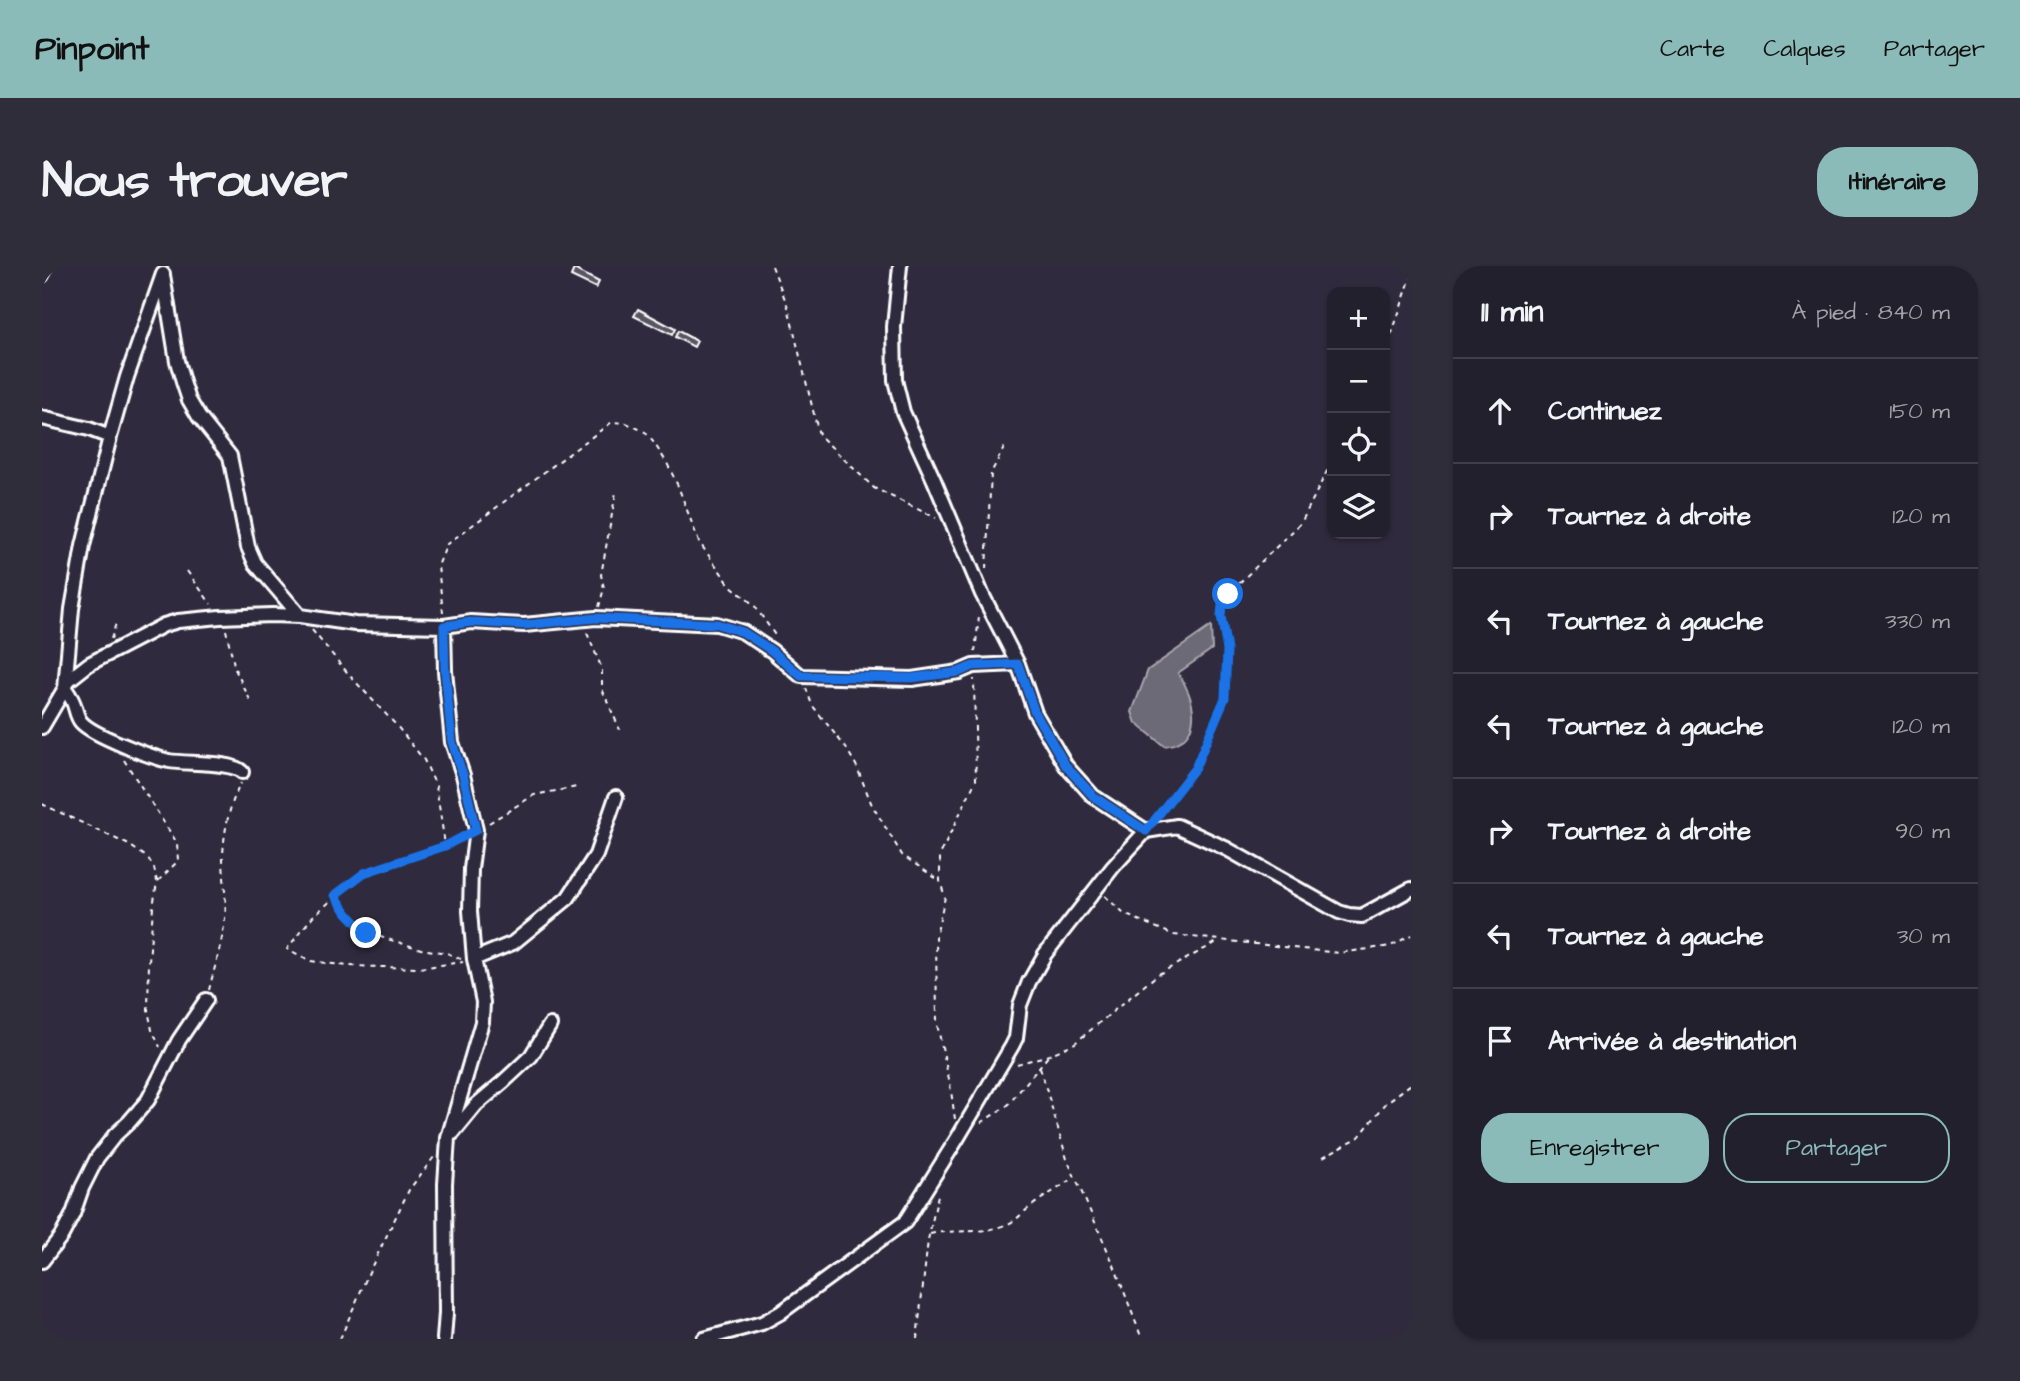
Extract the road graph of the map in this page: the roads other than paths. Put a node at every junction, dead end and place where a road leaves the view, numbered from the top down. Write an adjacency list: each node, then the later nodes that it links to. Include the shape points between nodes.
1 (46, 266): 4 (street)
2 (900, 266): 11 (street, via 895,380 903,412 982,594)
3 (163, 270): 6 (street); 7 (street, via 177,361 189,400 230,456 247,547)
4 (42, 275)
5 (42, 418): 6 (street)
6 (110, 437): 12 (street, via 75,587)
7 (275, 587): 8 (street); 9 (street)
8 (272, 615): 9 (street); 12 (street, via 164,625 89,664)
9 (300, 615): 10 (street, via 355,624)
10 (444, 626): 11 (street, via 596,618 717,624 743,632 801,676 912,678 973,666); 18 (street, via 452,742 476,830 470,911)
11 (1018, 664): 16 (street, via 1035,713 1066,766 1093,796)
12 (65, 685): 13 (street); 14 (street, via 81,723 95,732 156,757 232,765)
13 (42, 727)
14 (242, 772)
15 (616, 797): 18 (street, via 596,855 568,898 513,943)
16 (1146, 831): 17 (street, via 1177,826 1349,915 1362,916); 24 (street, via 1045,954 1020,1005 1016,1038 905,1222 780,1313 762,1323)
17 (1411, 888)
18 (474, 959): 21 (street, via 483,1002 482,1022)
19 (206, 1000): 22 (street, via 148,1100 97,1158 73,1214)
20 (550, 1025): 21 (street, via 531,1056 476,1105)
21 (448, 1138): 23 (street)
22 (42, 1261)
23 (444, 1339)
24 (704, 1339)

